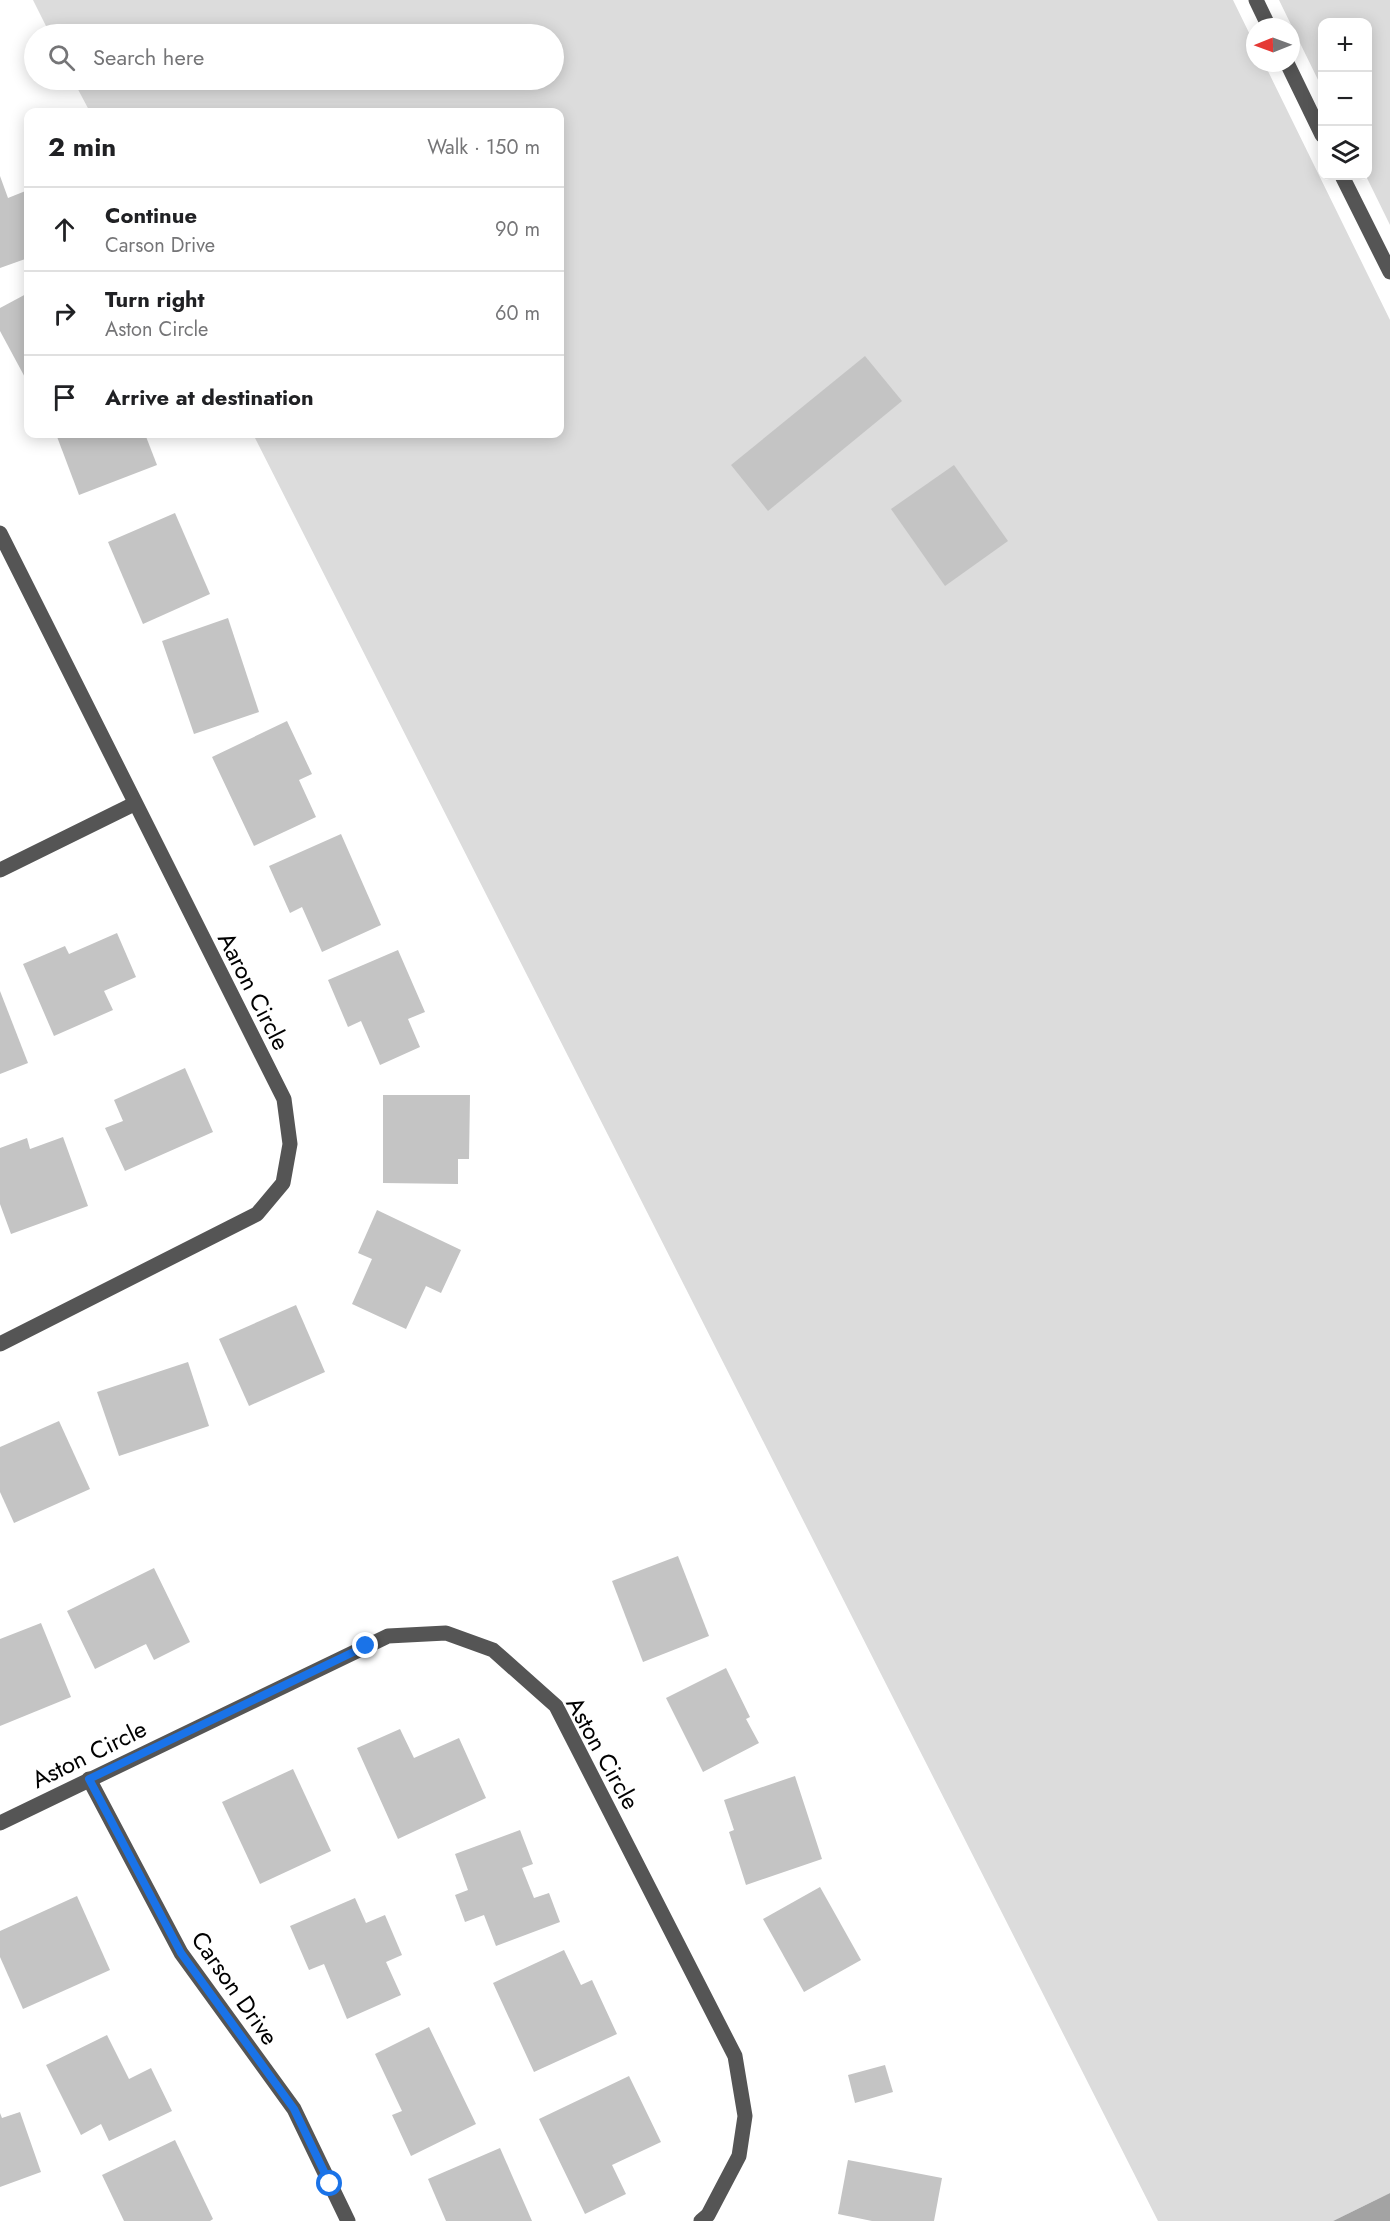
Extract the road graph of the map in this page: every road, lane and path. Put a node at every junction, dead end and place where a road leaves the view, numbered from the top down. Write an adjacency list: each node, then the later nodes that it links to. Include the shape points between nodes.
1 (1256, 0): 2 (street)
2 (1265, 18)
3 (1292, 72): 4 (street)
4 (1318, 126)
5 (1344, 180): 6 (street)
6 (1390, 272)
7 (0, 532): 8 (street, Aaron Circle)
8 (134, 804): 9 (street); 10 (street, Aaron Circle, via 284,1099 290,1144 283,1183 257,1214)
9 (0, 870)
10 (0, 1344)
11 (89, 1779): 12 (street, Aston Circle); 13 (street, Carson Drive, via 181,1953 294,2109); 14 (street, Aston Circle, via 388,1636 446,1633 493,1650 556,1706 735,2056 745,2116 739,2156 708,2215)
12 (0, 1823)
13 (348, 2221)
14 (701, 2221)

